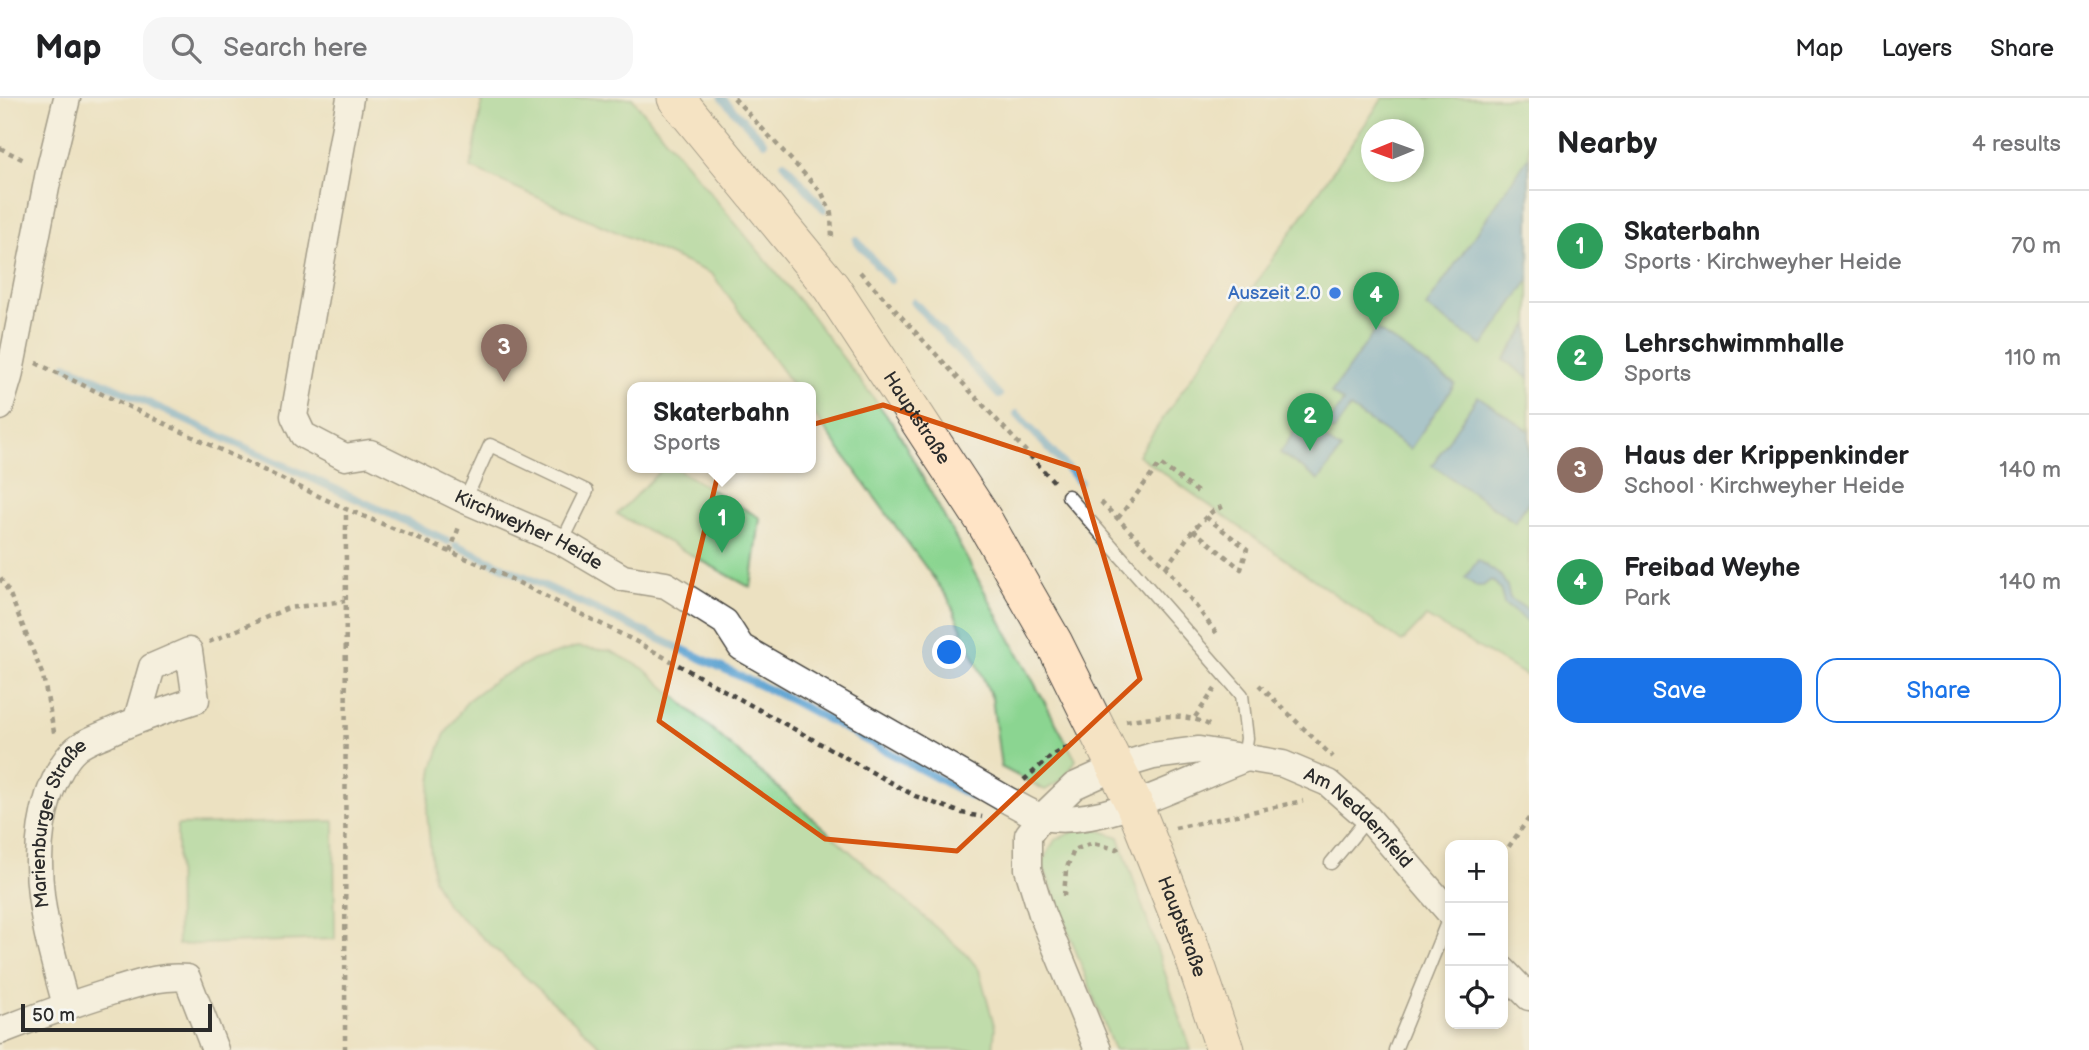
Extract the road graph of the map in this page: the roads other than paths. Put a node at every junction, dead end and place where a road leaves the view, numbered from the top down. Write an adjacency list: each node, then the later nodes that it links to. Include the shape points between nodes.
1 (67, 98): 4 (street)
2 (351, 98): 6 (street, Kirchweyher Heide, via 293,416 303,435 345,457 370,453)
3 (676, 98): 10 (main road, Hauptstraße, via 831,287 904,396 984,519 1054,643)
4 (0, 407)
5 (1068, 496): 9 (lane, via 1242,695 1247,738)
6 (467, 501): 7 (street, Kirchweyher Heide); 7 (lane, via 490,445 587,491)
7 (562, 542): 13 (street, Kirchweyher Heide, via 623,578 666,584 725,622 741,647 1009,801)
8 (136, 719): 8 (street, Marienburger Straße, via 196,700 189,651 152,667); 19 (street, Marienburger Straße, via 77,748 55,778 45,807 39,840 39,889)
9 (1244, 759): 10 (street, Am Neddernfeld, via 1199,750); 11 (street, Am Neddernfeld, via 1283,764 1328,783); 12 (street, Am Neddernfeld)
10 (1116, 767): 12 (main road, Hauptstraße); 13 (street, via 1074,786)
11 (1368, 818): 14 (lane); 15 (street, Am Neddernfeld)
12 (1141, 820): 13 (street, via 1080,818); 23 (main road, Hauptstraße)
13 (1035, 826): 22 (street, via 1028,869)
14 (1331, 863)
15 (1445, 915)
16 (1445, 926): 24 (lane)
17 (1508, 975): 18 (street)
18 (1529, 997)
19 (66, 1006): 20 (street); 21 (street, via 156,978 187,978)
20 (0, 1031)
21 (215, 1050)
22 (1098, 1050)
23 (1225, 1050)
24 (1395, 1050)

